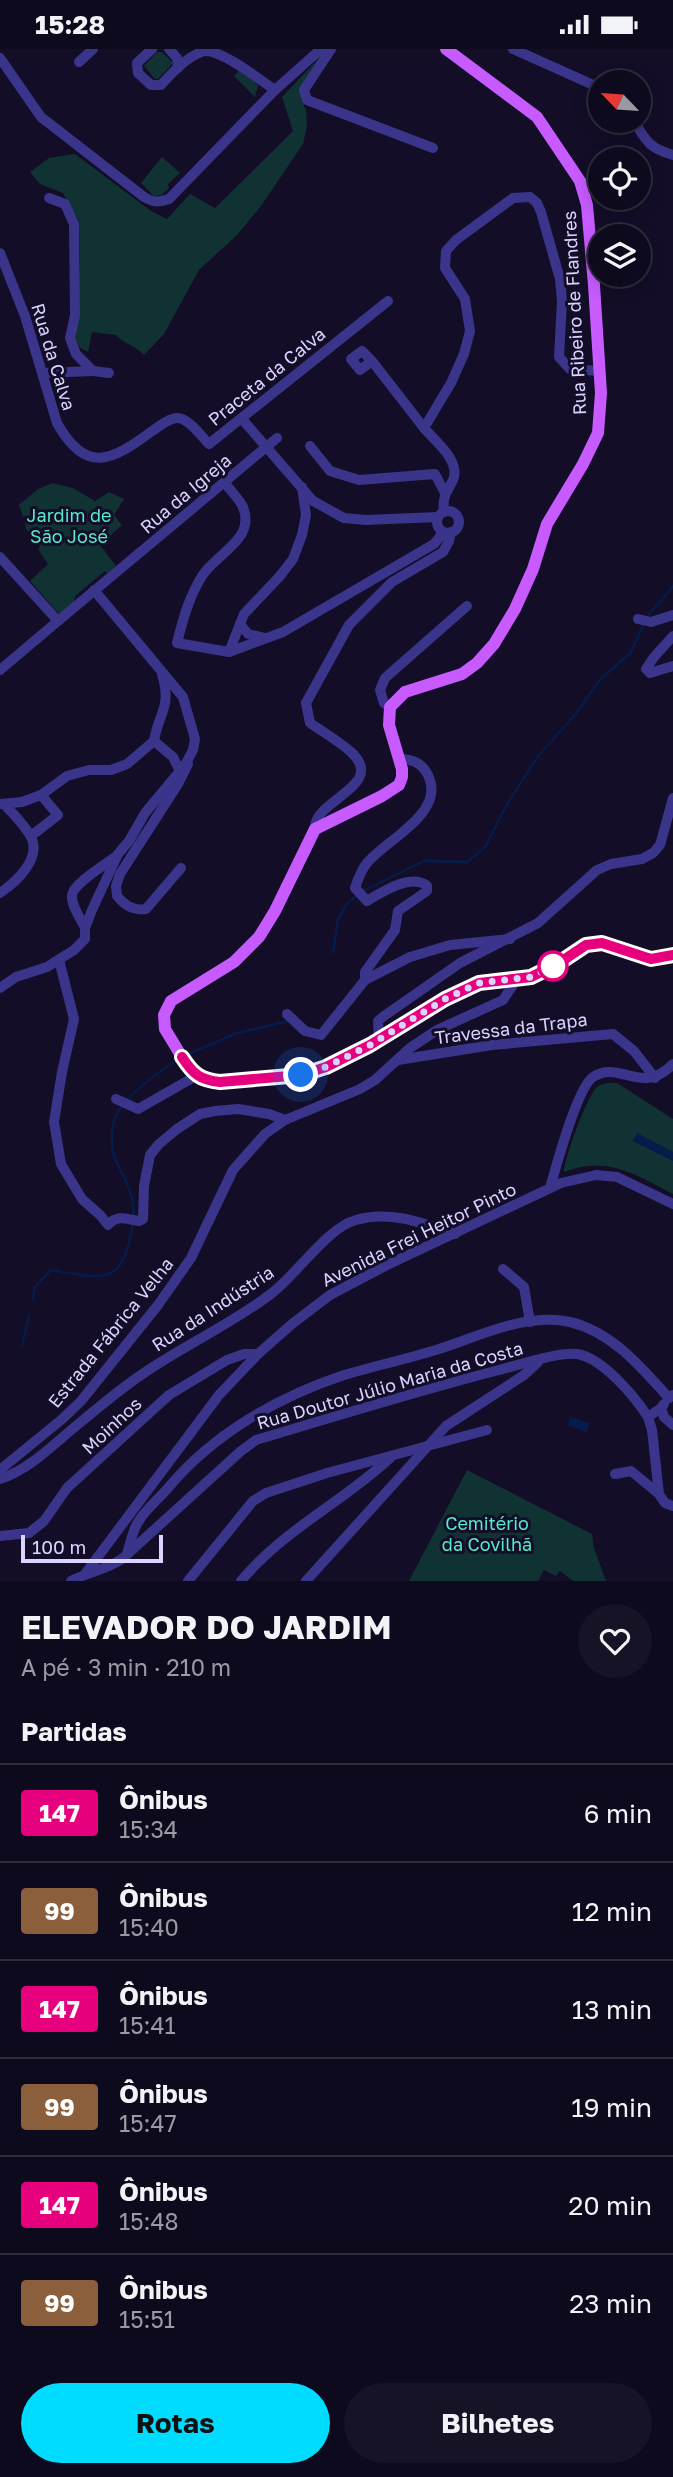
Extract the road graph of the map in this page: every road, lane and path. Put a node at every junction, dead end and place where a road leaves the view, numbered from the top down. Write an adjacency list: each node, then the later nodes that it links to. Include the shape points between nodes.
1 (93, 49): 10 (street)
2 (152, 49): 11 (street, via 137,64 138,73 151,85 161,85)
3 (169, 49): 11 (street)
4 (321, 49): 8 (street)
5 (331, 49): 15 (street, via 304,90 307,100)
6 (446, 49): 23 (main road, Rua Ribeiro de Flandres, via 537,117 580,181 587,205)
7 (513, 49): 12 (street)
8 (312, 53): 13 (street)
9 (0, 58): 13 (street, via 41,117 154,202 169,199)
10 (79, 62)
11 (178, 68): 13 (street, via 207,50 222,54)
12 (588, 83)
13 (275, 90)
14 (641, 133): 16 (street, via 647,143)
15 (433, 148)
16 (673, 155)
17 (49, 198): 22 (street, via 65,204 74,223 75,315 70,338 76,354)
18 (0, 253): 19 (street, Rua da Calva)
19 (3, 269): 24 (street, Rua da Calva, via 25,316)
20 (388, 301): 26 (street, Praceta da Calva)
21 (372, 361): 28 (street)
22 (93, 371): 24 (street); 25 (street)
23 (598, 371): 28 (street, via 570,369 559,357 560,279 541,212 530,197 513,198 446,251 445,268 465,299 470,331 451,383); 50 (main road, Rua Ribeiro de Flandres, via 598,432 547,524 533,569 501,632 477,663 462,674 405,692)
24 (43, 373): 27 (street, Rua da Calva, via 65,439 88,456 116,456)
25 (109, 373)
26 (242, 419): 27 (street, Praceta da Calva, via 209,444 186,420); 31 (street)
27 (165, 422)
28 (424, 428): 34 (street, via 455,469)
29 (277, 438): 31 (street, Rua da Igreja)
30 (310, 446): 34 (street, via 330,471 359,480 435,474)
31 (266, 448): 32 (street, Rua da Igreja); 33 (street)
32 (225, 483): 38 (street, Rua da Igreja); 46 (street, via 242,506 242,536 203,573 185,609 177,643)
33 (302, 487): 35 (street, via 313,501 344,518); 43 (street, via 306,515 293,559)
34 (445, 493): 35 (street)
35 (441, 514): 36 (street, via 437,524); 36 (street, via 451,511 458,518 458,525)
36 (448, 532): 45 (street, via 283,632); 58 (street, via 443,552 392,582 349,625 306,703 310,723 352,753 361,773 356,783 320,813)
37 (0, 557): 42 (street)
38 (94, 590): 42 (street, Rua da Igreja); 48 (street)
39 (467, 606): 50 (street, via 386,678 380,691)
40 (673, 615): 41 (street, via 651,622)
41 (638, 619)
42 (58, 621): 49 (street, Rua da Igreja)
43 (240, 624): 45 (street, via 248,634); 46 (street)
44 (673, 636): 47 (street, via 646,669 650,673)
45 (265, 638): 46 (street)
46 (229, 652)
47 (673, 666)
48 (160, 668): 51 (street, via 166,708); 52 (street, via 183,697 195,739)
49 (0, 670)
50 (390, 707): 53 (main road, via 389,725)
51 (154, 741): 54 (street, via 173,757); 55 (street, via 127,764 67,776)
52 (189, 757): 54 (street); 61 (street, via 178,784 120,874 117,896 125,905 146,909)
53 (401, 759): 58 (main road, via 399,785); 68 (street, via 420,764 433,789 424,812 367,863 358,879 359,893 367,901 409,881 422,882 427,891 398,911 395,930 365,972)
54 (179, 769): 60 (street)
55 (41, 795): 57 (street); 59 (street, via 58,815)
56 (673, 798): 64 (street, via 660,845 653,853 597,870 538,923)
57 (2, 804): 59 (street)
58 (315, 828): 74 (main road, via 259,937 234,962 167,1006 165,1029)
59 (30, 836): 62 (street, via 32,856 23,873)
60 (118, 854): 63 (street); 63 (street, via 77,884 72,895)
61 (181, 868)
62 (0, 893)
63 (85, 928): 66 (street, via 85,939)
64 (510, 939): 68 (street, via 450,945 410,957); 71 (street, via 460,963 378,1021)
65 (673, 955): 67 (main road, via 651,959 602,943 586,945 541,972)
66 (59, 960): 69 (street); 77 (street, via 74,1019 54,1122 61,1164 82,1199 108,1225 122,1217 143,1219 150,1155 200,1114 238,1109)
67 (517, 979): 71 (main road, via 479,983); 72 (street, Estrada Fábrica Velha, via 503,1000 437,1030)
68 (365, 980): 70 (street, via 321,1035 305,1031)
69 (0, 988)
70 (287, 1014)
71 (379, 1038): 74 (main road, via 301,1075 220,1082)
72 (394, 1061): 75 (street, Travessa da Trapa, via 492,1045 613,1034); 77 (street, Estrada Fábrica Velha, via 360,1089)
73 (673, 1064): 75 (street)
74 (194, 1074): 76 (street, via 138,1109)
75 (655, 1078): 78 (street, via 609,1072 594,1076 585,1085)
76 (116, 1099)
77 (285, 1120): 92 (street, Estrada Fábrica Velha, via 265,1134 233,1170 183,1272 81,1401)
78 (550, 1188): 79 (street, Avenida Frei Heitor Pinto, via 596,1175 617,1177); 80 (street, Avenida Frei Heitor Pinto)
79 (673, 1204)
80 (455, 1234): 83 (street, Avenida Frei Heitor Pinto, via 330,1294); 94 (street, Rua da Indústria, via 382,1216 354,1220 331,1234 272,1293 143,1374 34,1461)
81 (503, 1269): 82 (street, via 524,1287)
82 (530, 1322): 85 (street, via 567,1322 598,1333); 98 (street, via 343,1376 246,1421 191,1462 142,1515)
83 (258, 1353): 97 (street, Moinhos, via 227,1360 169,1395 67,1488 44,1521 29,1533); 99 (street, Avenida Frei Heitor Pinto, via 185,1437)
84 (541, 1359): 87 (street, Rua Doutor Júlio Maria da Costa, via 576,1354 590,1358 615,1377); 90 (street, via 446,1426); 98 (street, Rua Doutor Júlio Maria da Costa, via 256,1440)
85 (672, 1397): 86 (street)
86 (661, 1408): 87 (street); 88 (street)
87 (648, 1417): 95 (street)
88 (673, 1425)
89 (487, 1430): 90 (street)
90 (428, 1445): 91 (street); 103 (street)
91 (391, 1457): 101 (street, via 266,1493 253,1501); 102 (street, via 288,1533)
92 (0, 1470)
93 (615, 1474): 95 (street, via 631,1471)
94 (0, 1479)
95 (659, 1494): 96 (street)
96 (673, 1506)
97 (0, 1536)
98 (127, 1555): 99 (street, Rua Doutor Júlio Maria da Costa, via 105,1570)
99 (85, 1574): 100 (street, Rua Doutor Júlio Maria da Costa)
100 (71, 1581)
101 (188, 1581)
102 (241, 1581)
103 (306, 1581)

